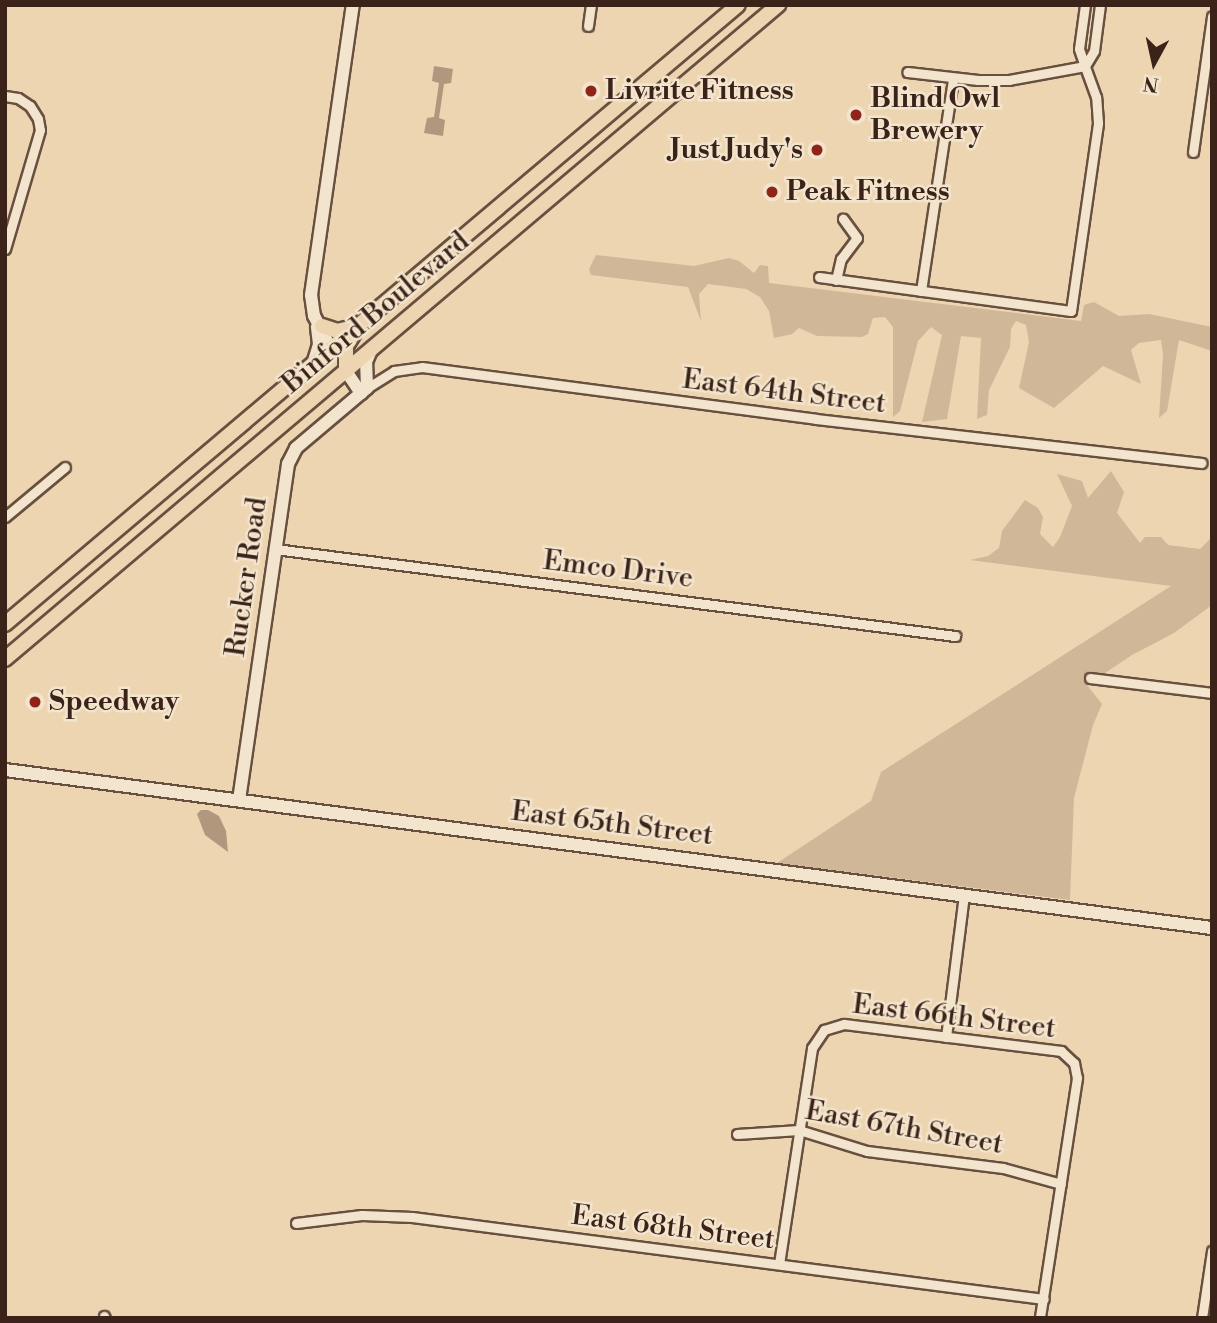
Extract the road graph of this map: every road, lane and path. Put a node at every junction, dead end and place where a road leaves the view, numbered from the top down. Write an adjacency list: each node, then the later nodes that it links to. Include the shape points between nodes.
1 (353, 5): 19 (street, via 312,288 312,311)
2 (591, 5): 8 (street)
3 (738, 5): 20 (main road, Binford Boulevard)
4 (778, 5): 21 (main road, Binford Boulevard)
5 (1085, 5): 9 (street, via 1079,49)
6 (1100, 5): 9 (street, via 1094,51)
7 (1212, 16): 13 (street)
8 (588, 26)
9 (1085, 66): 11 (street, via 1009,80); 18 (street, via 1096,97 1098,122 1072,311)
10 (907, 72): 11 (street)
11 (953, 79): 18 (street)
12 (5, 96): 15 (street, via 27,104 40,126)
13 (1193, 152)
14 (843, 219): 17 (street, via 857,238 841,259)
15 (5, 249)
16 (819, 277): 17 (street)
17 (836, 280): 18 (street)
18 (920, 291)
19 (319, 325): 20 (main road, via 337,331); 22 (street); 23 (street)
20 (359, 326): 22 (main road, Binford Boulevard); 24 (main road, via 346,346)
21 (372, 348): 24 (main road, Binford Boulevard); 25 (street)
22 (331, 349): 23 (main road, Binford Boulevard); 26 (main road, via 331,374)
23 (313, 364): 31 (main road, Binford Boulevard)
24 (346, 371): 25 (street); 26 (main road, Binford Boulevard)
25 (364, 390): 27 (street, East 64th Street, via 394,371 422,367); 30 (street, Rucker Road, via 292,455)
26 (320, 392): 33 (main road, Binford Boulevard)
27 (1201, 463)
28 (65, 467): 29 (street)
29 (5, 517)
30 (275, 550): 32 (street, Emco Drive); 37 (street, Rucker Road)
31 (5, 624)
32 (955, 636)
33 (5, 659)
34 (1090, 678): 35 (street)
35 (1212, 693)
36 (5, 770): 37 (street, East 65th Street)
37 (239, 800): 38 (street, East 65th Street)
38 (964, 895): 39 (street, East 65th Street); 40 (street)
39 (1212, 928)
40 (946, 1037): 41 (street, East 66th Street, via 844,1024 824,1030 812,1048); 43 (street, East 66th Street, via 1061,1051 1074,1063 1077,1078)
41 (799, 1130): 42 (street, East 67th Street); 43 (street, East 67th Street, via 867,1151 1003,1167); 46 (street)
42 (737, 1134)
43 (1061, 1184): 47 (street)
44 (296, 1223): 46 (street, East 68th Street, via 362,1215 412,1217)
45 (1212, 1251): 49 (street)
46 (779, 1264): 47 (street, East 68th Street)
47 (1044, 1300): 48 (street)
48 (1040, 1318)
49 (1202, 1318)

